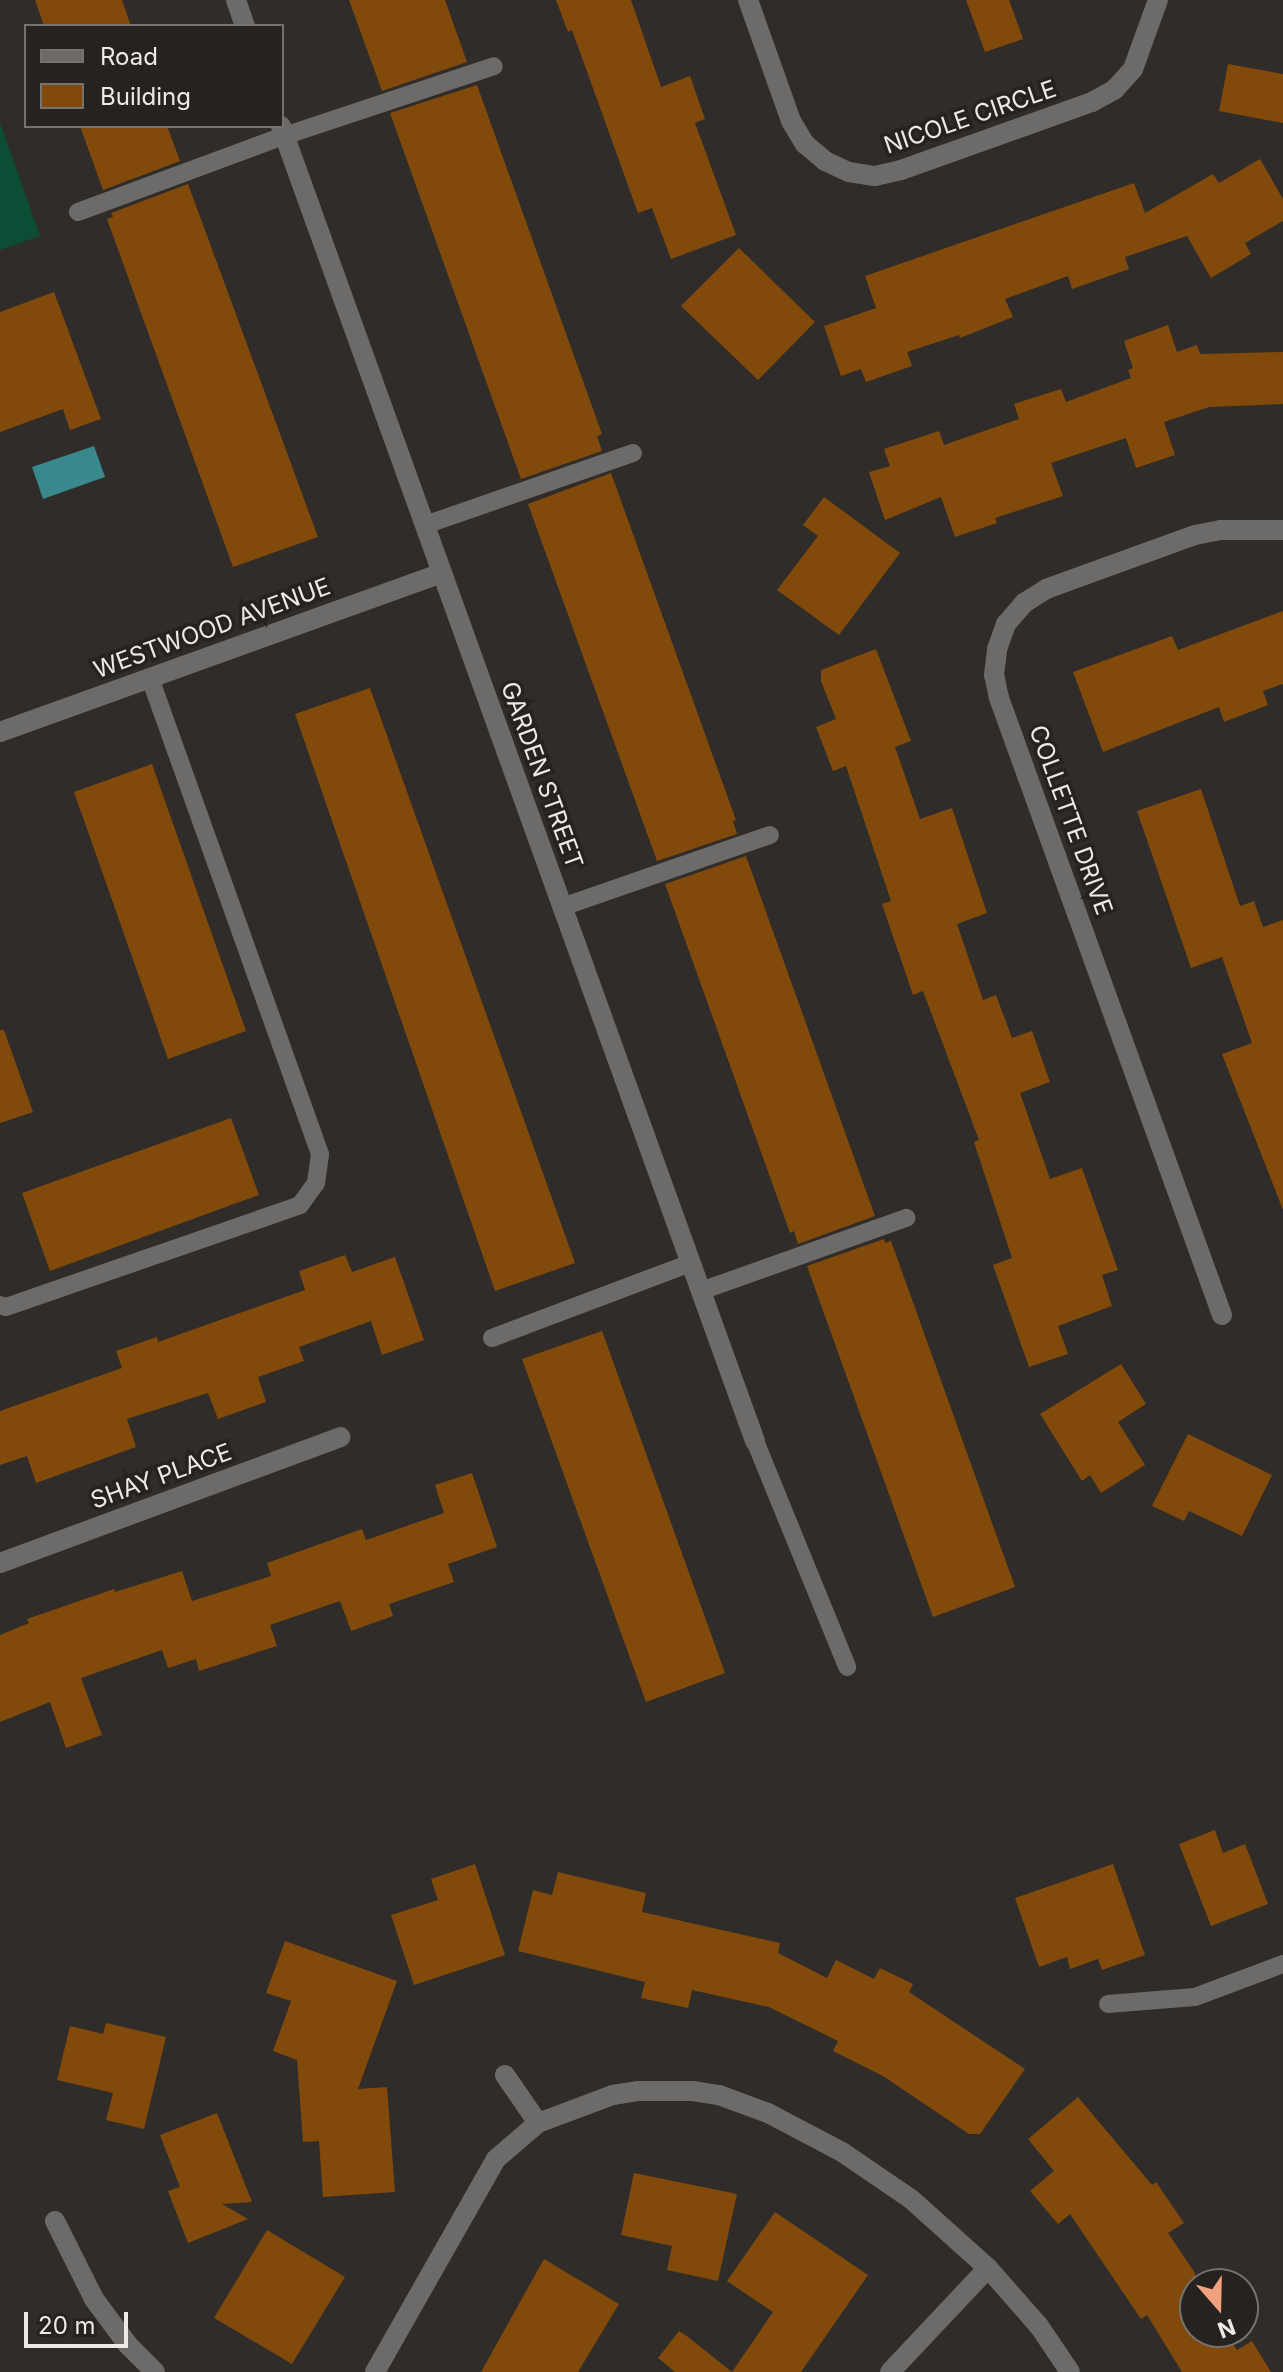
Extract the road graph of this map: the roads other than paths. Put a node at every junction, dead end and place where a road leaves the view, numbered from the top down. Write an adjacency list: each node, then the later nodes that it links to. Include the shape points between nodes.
1 (236, 0): 4 (street)
2 (748, 0): 3 (street, NICOLE CIRCLE, via 791,121 805,144 849,172 875,176 1092,102 1115,89 1138,58)
3 (1158, 0)
4 (244, 24)
5 (494, 66): 6 (lane)
6 (283, 131): 7 (lane); 9 (street, GARDEN STREET)
7 (78, 212)
8 (633, 453): 9 (lane)
9 (425, 525): 11 (street, GARDEN STREET)
10 (1283, 530): 20 (street, COLLETTE DRIVE, via 1195,535 1046,589 1006,624 994,675)
11 (442, 573): 12 (street, WESTWOOD AVENUE); 15 (street, GARDEN STREET)
12 (150, 678): 13 (street, WESTWOOD AVENUE); 19 (lane, via 320,1154 316,1183 300,1205)
13 (0, 732)
14 (770, 835): 15 (lane)
15 (562, 907): 17 (street, GARDEN STREET)
16 (906, 1218): 18 (lane)
17 (690, 1263): 18 (street, GARDEN STREET); 21 (lane)
18 (701, 1291): 23 (street, GARDEN STREET)
19 (0, 1305)
20 (1222, 1315)
21 (492, 1338)
22 (340, 1437): 24 (street, SHAY PLACE)
23 (755, 1441): 25 (lane)
24 (0, 1563)
25 (847, 1667)
26 (1283, 1964): 27 (lane, via 1195,1997)
27 (1108, 2004)
28 (505, 2075): 29 (street)
29 (538, 2123): 31 (street, via 613,2095 719,2095 768,2113 842,2152 911,2199); 33 (street, via 480,2180)
30 (55, 2221): 32 (street, via 94,2299)
31 (988, 2268): 34 (street); 35 (street, via 1039,2326)
32 (155, 2372)
33 (375, 2372)
34 (890, 2372)
35 (1070, 2372)

